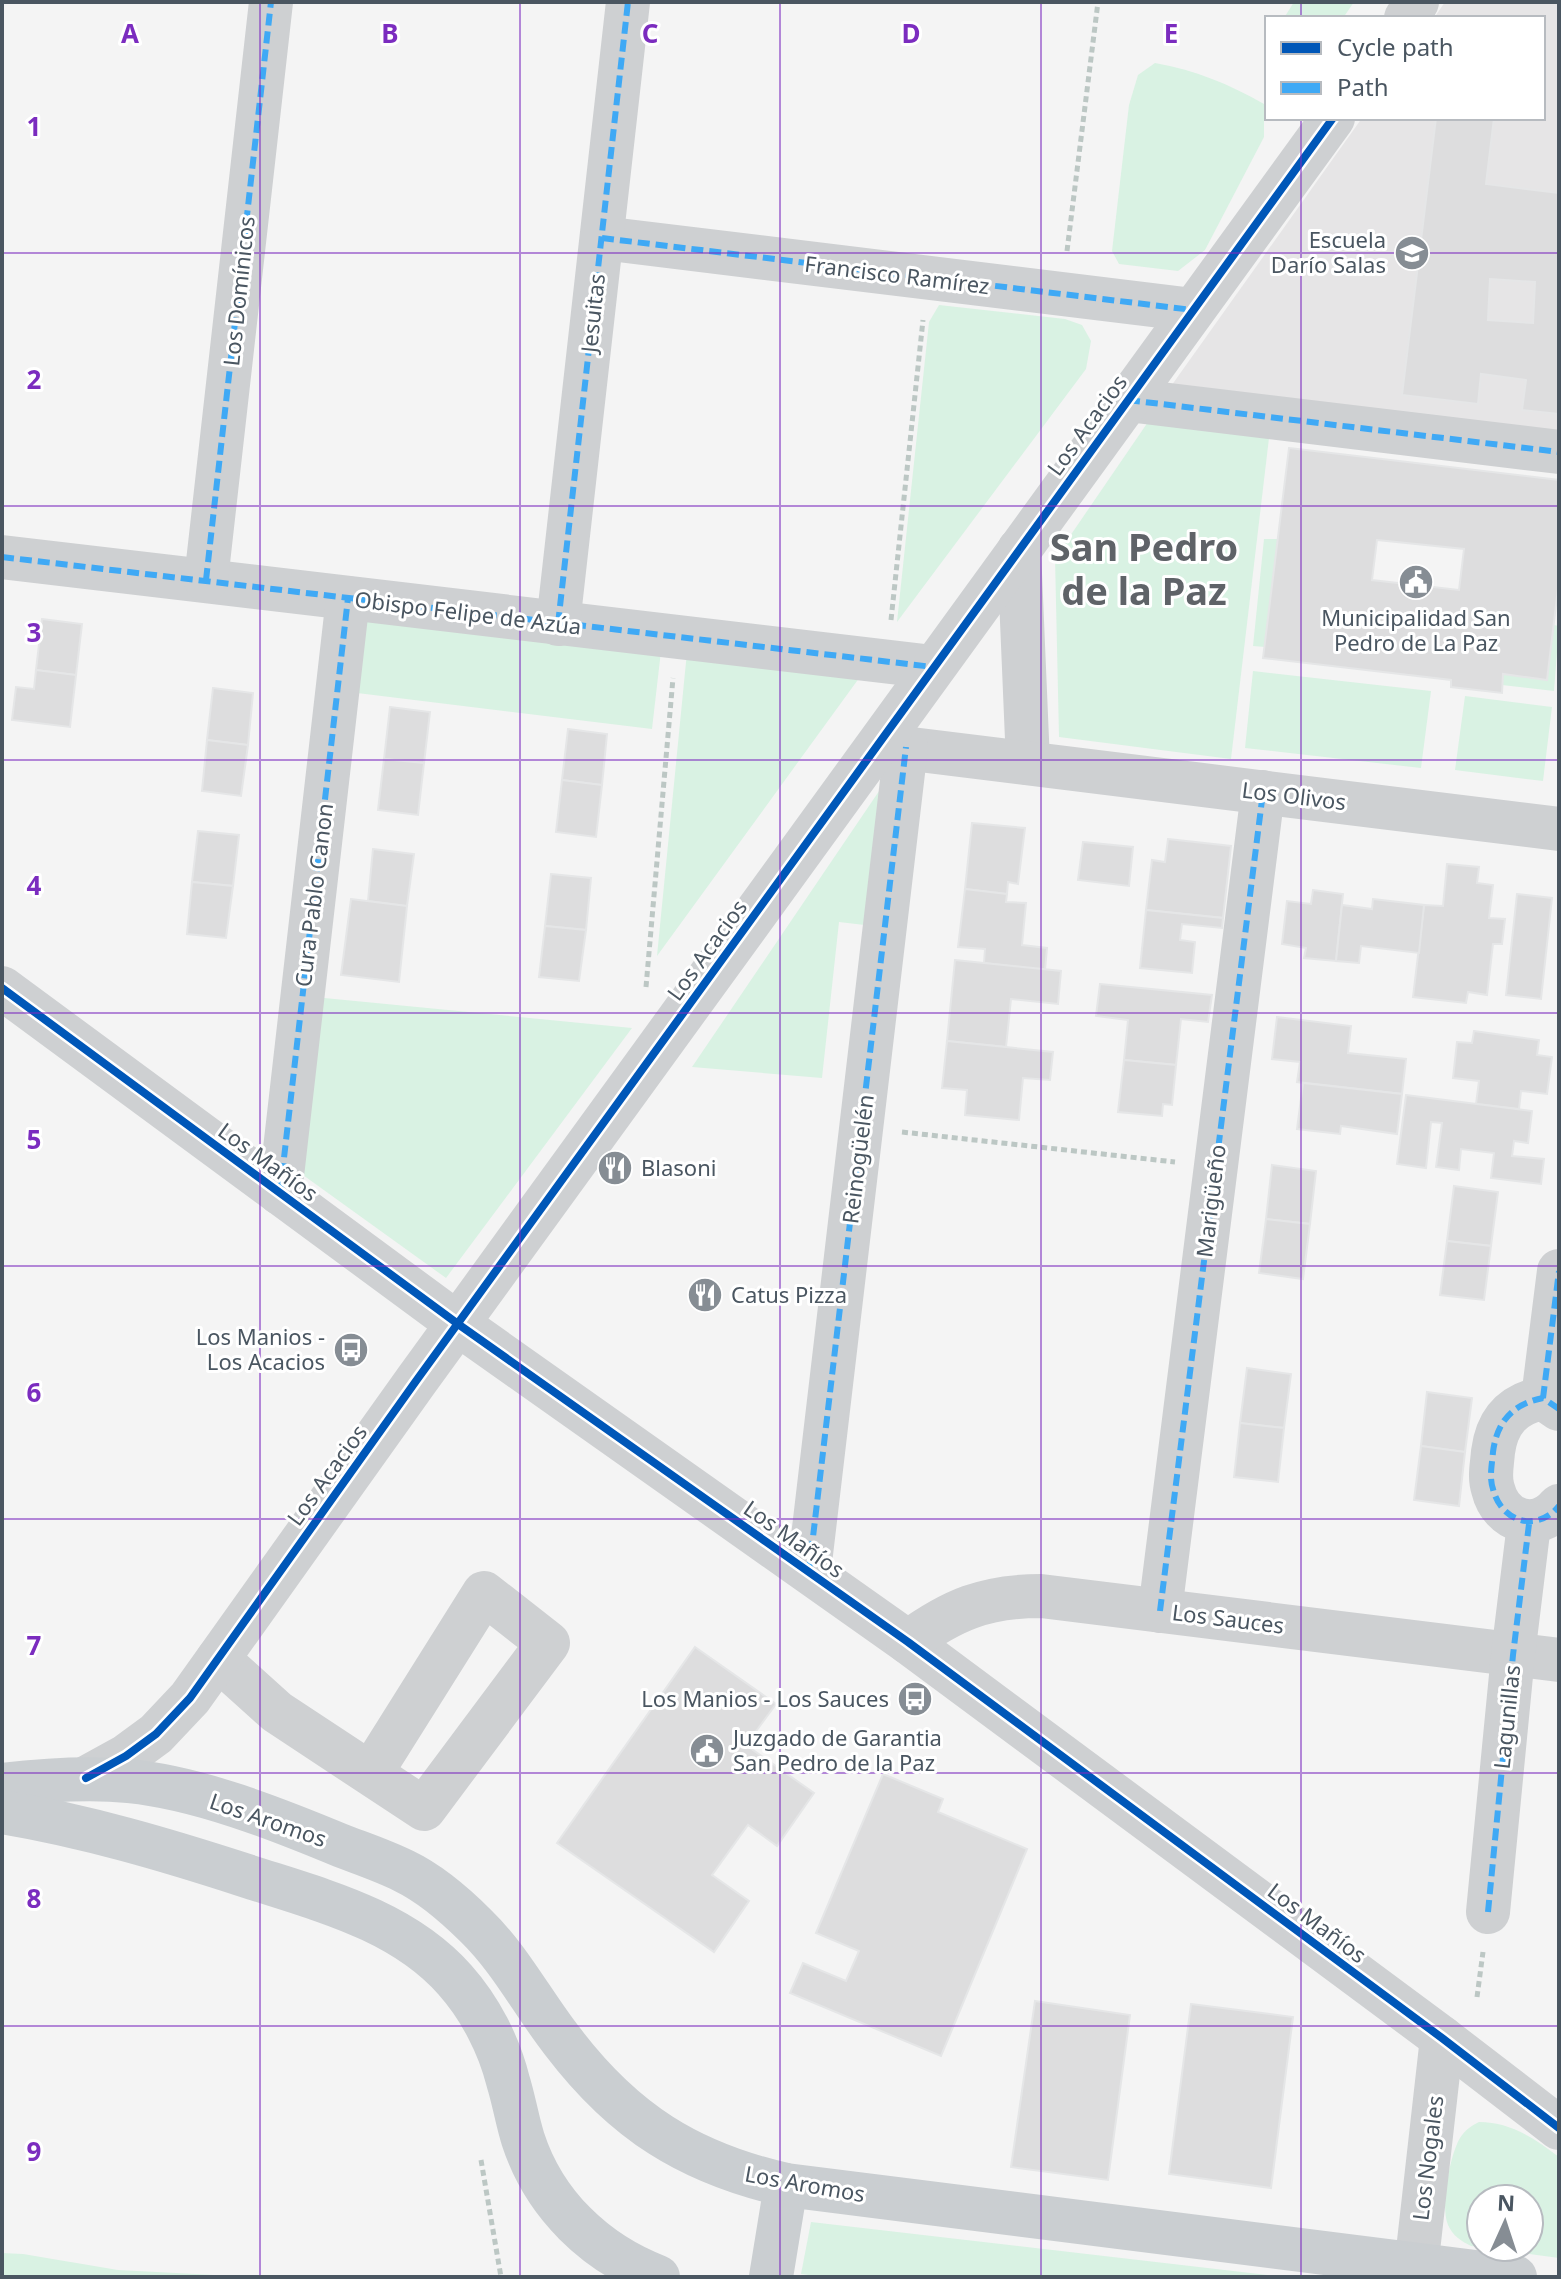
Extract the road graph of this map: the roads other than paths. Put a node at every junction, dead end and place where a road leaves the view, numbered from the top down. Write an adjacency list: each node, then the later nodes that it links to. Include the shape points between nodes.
1 (271, 2): 10 (street, Los Domínicos)
2 (628, 2): 4 (street, Jesuitas)
3 (1332, 120): 5 (street, Los Acacios)
4 (602, 238): 5 (street, Francisco Ramírez); 12 (street, Jesuitas)
5 (1193, 310): 6 (street, Los Acacios)
6 (1128, 400): 7 (street); 8 (street, Los Acacios)
7 (1559, 452)
8 (1019, 550): 13 (street, Los Acacios); 15 (street)
9 (2, 557): 10 (street, Obispo Felipe de Azúa)
10 (206, 580): 11 (street, Obispo Felipe de Azúa)
11 (348, 598): 12 (street, Obispo Felipe de Azúa); 19 (street, Cura Pablo Canon)
12 (558, 624): 13 (street, Obispo Felipe de Azúa)
13 (933, 667): 14 (street, Los Acacios)
14 (892, 746): 15 (street, Los Olivos); 21 (street, Los Acacios); 24 (street, Reinogüelén, via 862,1128)
15 (1028, 763): 16 (street, Los Olivos)
16 (1263, 792): 17 (street, Los Olivos); 25 (street, Marigüeño)
17 (1559, 829)
18 (2, 988): 19 (street, Los Mañíos)
19 (280, 1193): 21 (street, Los Mañíos)
20 (1559, 1271): 22 (street, Lagunillas)
21 (458, 1324): 24 (street, Los Mañíos); 28 (street, Los Acacios)
22 (1551, 1403): 23 (street, Lagunillas, via 1527,1401 1504,1419 1494,1444 1491,1477 1496,1500 1515,1519)
23 (1544, 1515): 27 (street, Lagunillas)
24 (809, 1571): 26 (street, Los Mañíos)
25 (1160, 1611): 26 (street, Los Sauces, via 1014,1596 961,1608); 27 (street, Los Sauces)
26 (908, 1642): 35 (street, Los Mañíos)
27 (1513, 1655): 29 (street, Los Sauces); 34 (street, Lagunillas)
28 (218, 1659): 30 (street, via 277,1712); 31 (street, Los Acacios, via 156,1734)
29 (1559, 1660)
30 (371, 1773): 30 (street, via 424,1809 548,1643 484,1593)
31 (86, 1778): 32 (main road, Los Acacios); 37 (main road, Los Aromos, via 156,1786 234,1806 405,1871 457,1907 494,1945 563,2042 628,2111 707,2162)
32 (2, 1785)
33 (2, 1812): 39 (main road, via 188,1857 319,1899 412,1942 457,1981 489,2030 523,2140 556,2202 604,2250)
34 (1488, 1912)
35 (1442, 2038): 36 (street, Los Mañíos); 38 (street, Los Nogales)
36 (1559, 2128)
37 (786, 2185): 38 (main road, Los Aromos); 40 (main road)
38 (1415, 2271): 41 (main road, Los Aromos)
39 (658, 2277)
40 (771, 2277)
41 (1515, 2277)

